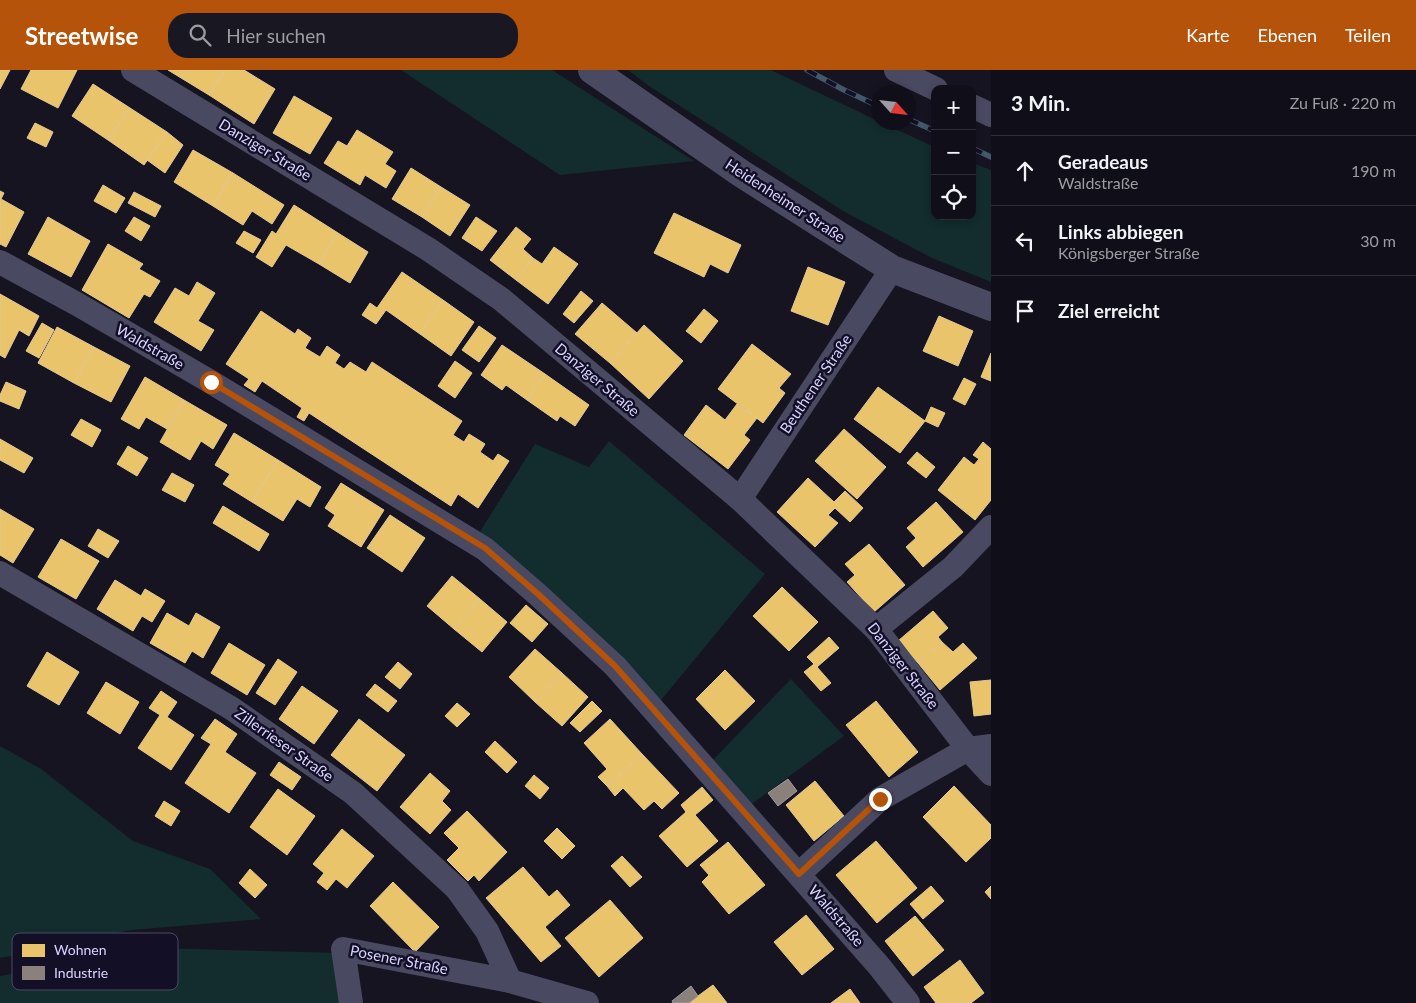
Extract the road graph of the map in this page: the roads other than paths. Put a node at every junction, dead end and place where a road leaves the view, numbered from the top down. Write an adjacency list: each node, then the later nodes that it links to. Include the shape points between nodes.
1 (133, 70): 10 (street, Danziger Straße, via 428,249 501,299)
2 (592, 70): 8 (street, Heidenheimer Straße, via 742,174)
3 (896, 70): 4 (street)
4 (931, 87)
5 (976, 108): 6 (street)
6 (991, 115)
7 (0, 262): 16 (street, Waldstraße, via 211,382 485,548 615,666)
8 (892, 269): 9 (street, Heidenheimer Straße); 10 (street, Beuthener Straße)
9 (991, 307)
10 (740, 499): 13 (street, Danziger Straße)
11 (991, 527): 13 (street, via 952,567)
12 (0, 572): 17 (street, Zillerrieser Straße, via 231,708 352,793 457,889 487,931)
13 (876, 629): 14 (street, Danziger Straße)
14 (980, 748): 15 (street, Danziger Straße); 16 (street, via 880,799)
15 (991, 774)
16 (799, 874): 20 (street, Waldstraße)
17 (510, 981): 18 (street, Posener Straße, via 342,949); 19 (street)
18 (351, 1003)
19 (587, 1003)
20 (908, 1003)

